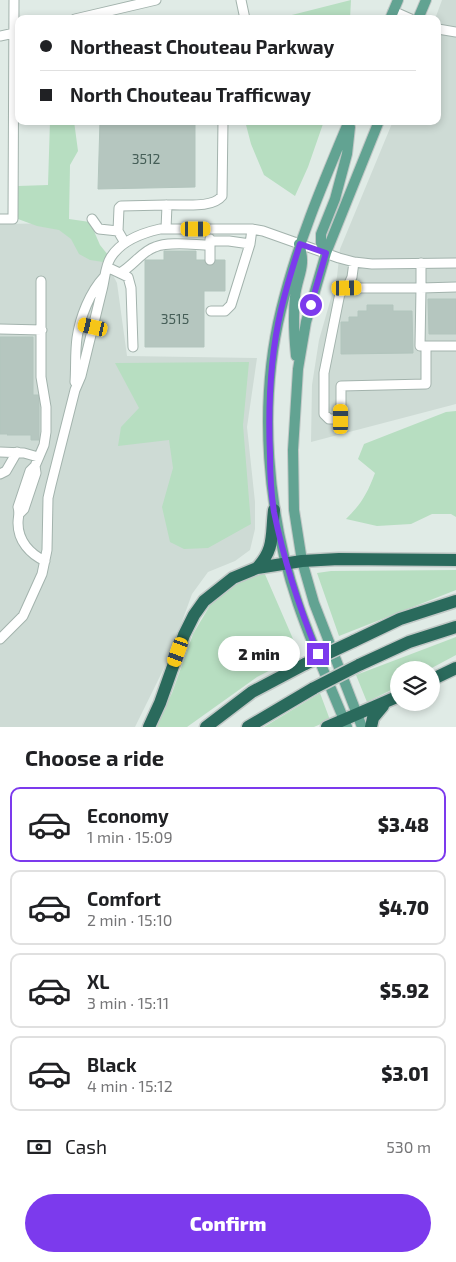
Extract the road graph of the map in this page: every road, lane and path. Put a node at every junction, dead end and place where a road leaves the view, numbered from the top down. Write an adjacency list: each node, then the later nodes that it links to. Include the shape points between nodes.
1 (14, 0): 6 (street)
2 (156, 0): 7 (street)
3 (241, 0): 8 (street)
4 (398, 0): 9 (main road)
5 (426, 0): 10 (main road)
6 (15, 15)
7 (92, 15)
8 (244, 15)
9 (392, 15)
10 (420, 15)
11 (441, 30): 13 (street)
12 (15, 32): 14 (street)
13 (456, 32)
14 (0, 36)
15 (15, 125): 21 (street, via 13,219)
16 (223, 125): 20 (street, via 222,196 211,204)
17 (348, 125): 30 (main road)
18 (350, 125): 31 (main road, via 347,154 321,234)
19 (377, 125): 31 (main road)
20 (166, 205): 23 (street); 26 (street, via 121,206)
21 (0, 219)
22 (92, 219): 26 (street, via 99,229)
23 (166, 228): 24 (street); 27 (street, via 145,232)
24 (210, 229): 25 (street); 28 (street)
25 (252, 229): 29 (street); 30 (street)
26 (118, 231): 27 (street)
27 (125, 243): 36 (street, via 111,257)
28 (210, 243): 29 (street); 32 (street); 37 (street, via 154,247)
29 (250, 244): 42 (street, via 231,305 225,311)
30 (300, 244): 31 (street); 52 (main road, via 304,258 295,295 294,335); 60 (main road, via 281,311 273,357 269,432)
31 (326, 253): 33 (street); 52 (main road, via 306,322)
32 (210, 260)
33 (354, 262): 35 (street); 40 (street)
34 (456, 263): 35 (street)
35 (421, 264): 41 (street)
36 (106, 272): 37 (street); 43 (street); 44 (street)
37 (120, 273): 51 (street, via 128,277 132,288)
38 (41, 281): 46 (street)
39 (456, 287): 41 (street)
40 (347, 288): 41 (street); 53 (street, via 340,293)
41 (421, 288): 49 (street, via 420,346)
42 (210, 311)
43 (80, 324): 44 (street); 47 (street)
44 (93, 327): 48 (street)
45 (0, 329): 46 (street)
46 (42, 330): 58 (street, via 41,377 47,421 44,445)
47 (78, 335): 48 (street); 55 (street)
48 (90, 337): 55 (street)
49 (426, 346): 50 (street); 54 (street, via 426,384)
50 (456, 346)
51 (133, 347)
52 (298, 369): 63 (main road, via 293,450 294,504)
53 (324, 386): 54 (street); 54 (street, via 324,414 328,419 341,419)
54 (341, 386)
55 (75, 390): 62 (street, via 48,498)
56 (0, 452): 57 (street)
57 (17, 452): 58 (street); 59 (street, via 6,471)
58 (38, 457): 62 (street, via 18,507 19,530 24,543 36,557)
59 (0, 474)
60 (274, 510): 64 (main road); 65 (highway, via 271,545)
61 (456, 560): 63 (highway)
62 (45, 561): 68 (street, via 23,616)
63 (302, 561): 64 (highway); 73 (main road, via 314,603)
64 (287, 563): 65 (highway); 74 (main road, via 298,604)
65 (257, 568): 75 (highway, via 233,578 204,601 184,635)
66 (456, 601): 76 (highway, bridge, via 400,619 305,664 252,692)
67 (456, 627): 77 (highway, bridge, via 409,642 359,665)
68 (0, 639)
69 (456, 668): 70 (highway)
70 (440, 676)
71 (390, 701): 72 (highway)
72 (386, 703): 73 (highway); 80 (highway, via 376,712)
73 (357, 714): 74 (highway); 79 (main road)
74 (345, 723): 78 (highway)
75 (149, 727)
76 (206, 727)
77 (248, 727)
78 (327, 727)
79 (362, 727)
80 (370, 727)

